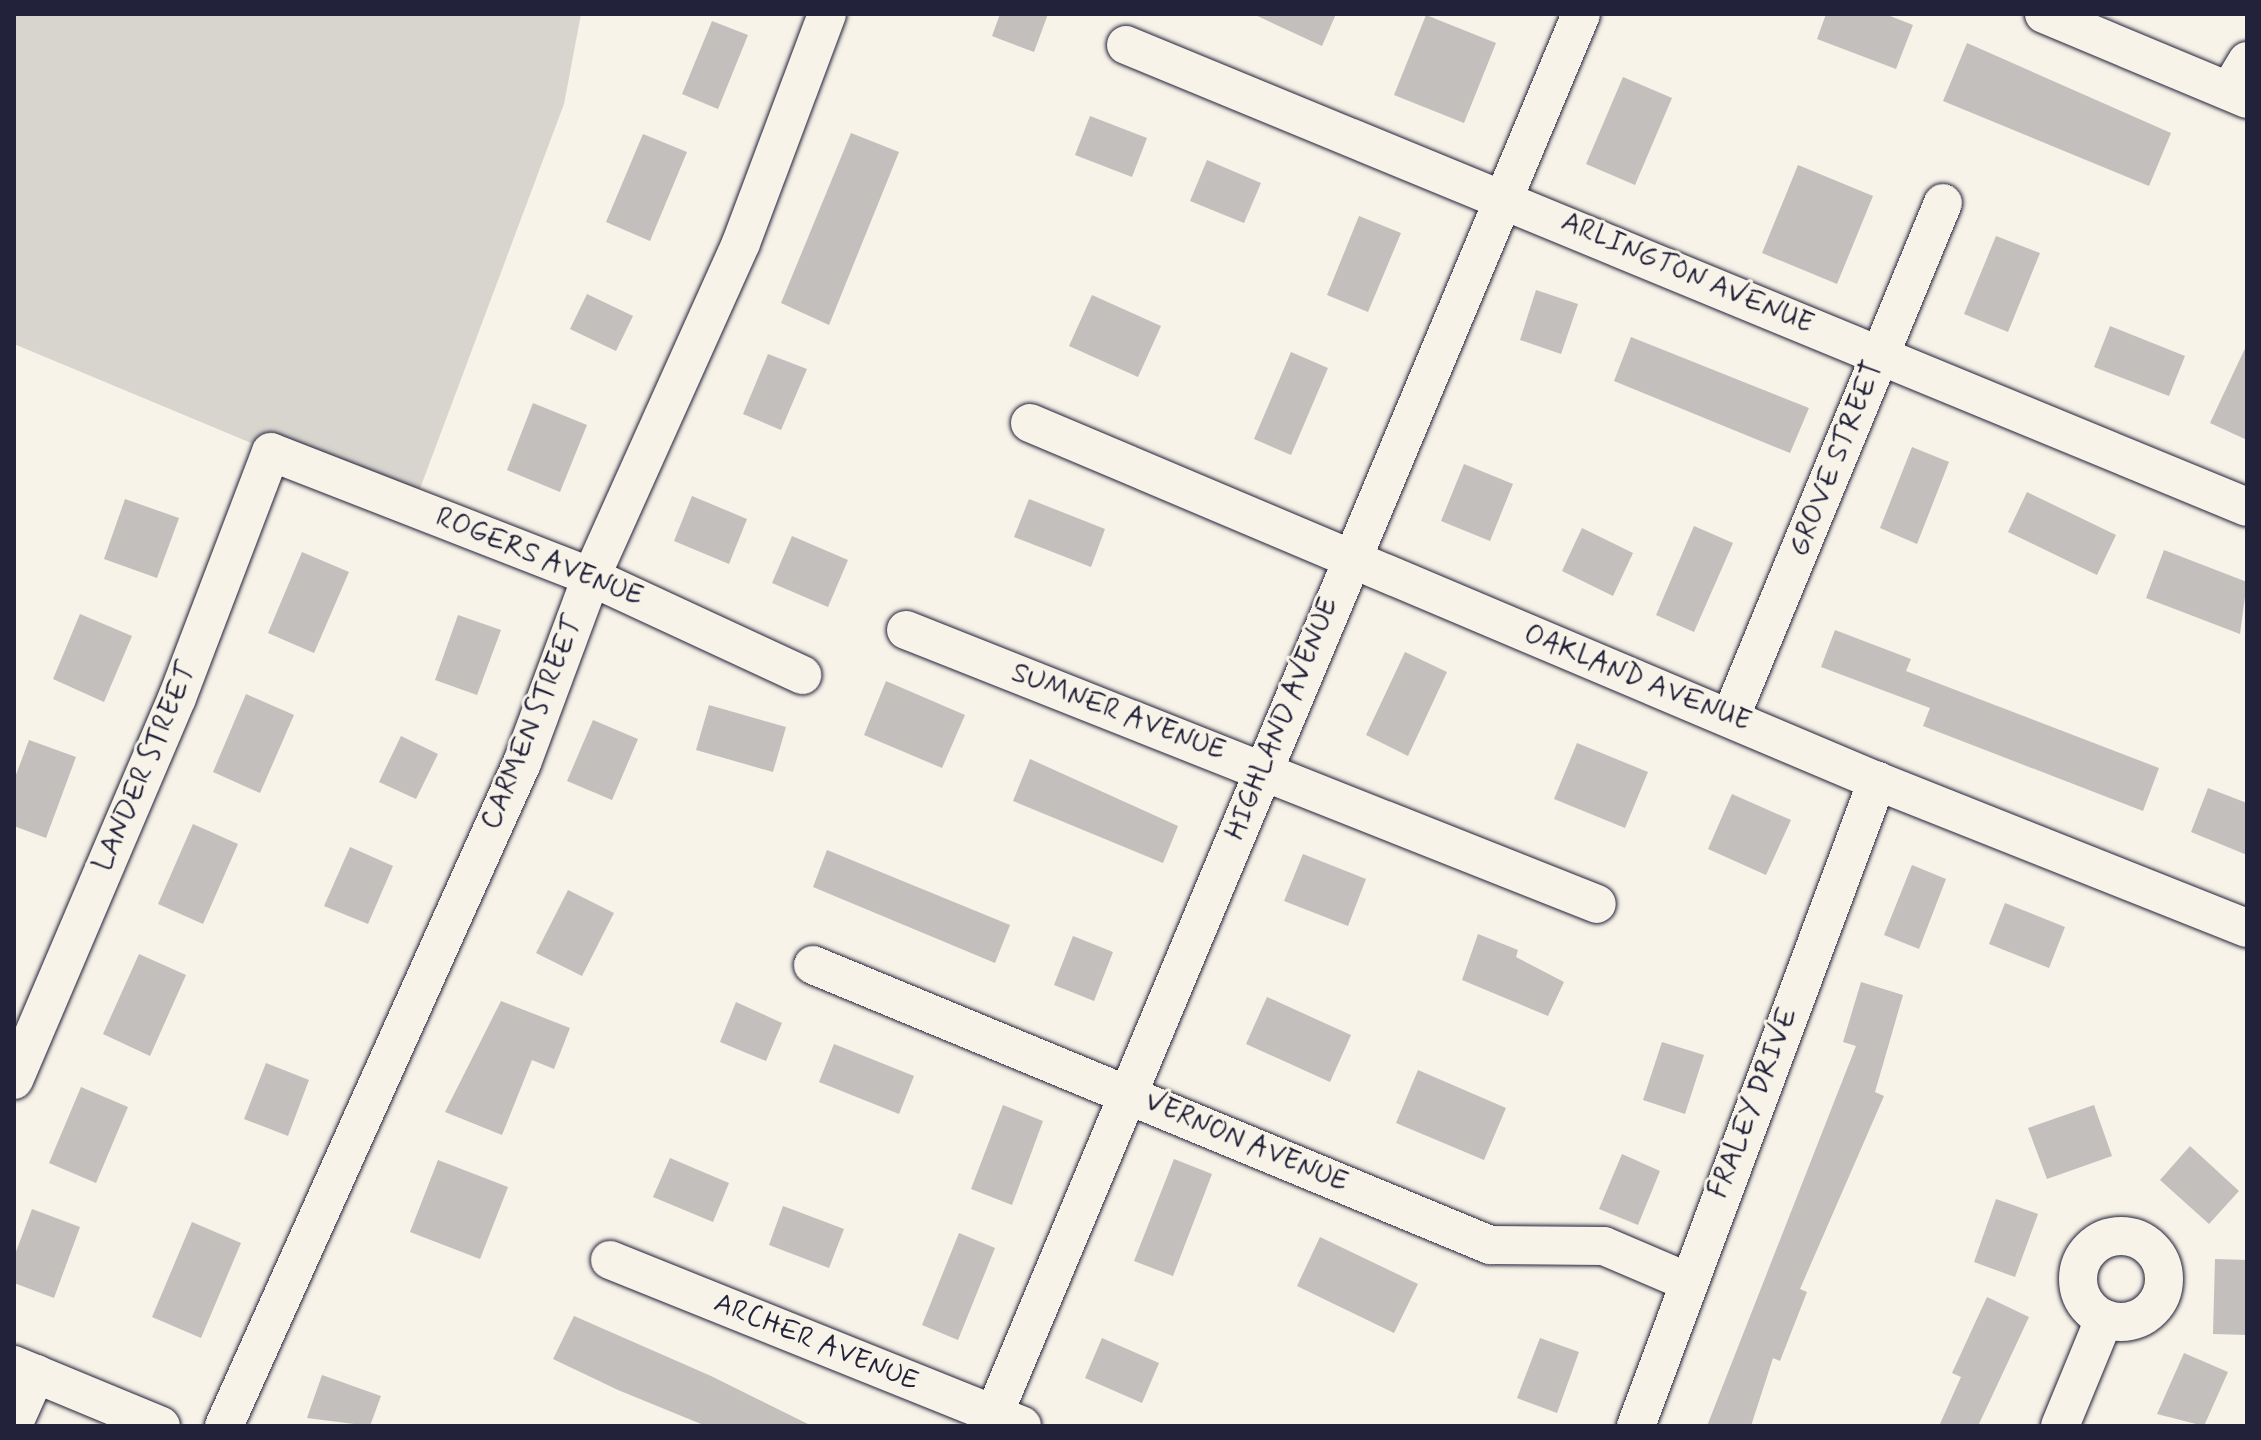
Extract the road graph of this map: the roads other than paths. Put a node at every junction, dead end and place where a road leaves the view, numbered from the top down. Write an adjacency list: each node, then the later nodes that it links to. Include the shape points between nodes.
1 (827, 14): 13 (street, CARMEN STREET, via 741,243)
2 (1581, 14): 6 (street, HIGHLAND AVENUE)
3 (2044, 14): 5 (street)
4 (1126, 45): 6 (street, ARLINGTON AVENUE)
5 (2241, 84)
6 (1502, 195): 8 (street, ARLINGTON AVENUE); 12 (street, HIGHLAND AVENUE)
7 (1943, 203): 8 (street, GROVE STREET)
8 (1879, 356): 11 (street, ARLINGTON AVENUE); 16 (street, GROVE STREET)
9 (1030, 423): 12 (street, OAKLAND AVENUE)
10 (271, 452): 13 (street, ROGERS AVENUE); 22 (street, LANDER STREET, via 177,698)
11 (2247, 507)
12 (1348, 560): 16 (street, OAKLAND AVENUE); 17 (street, HIGHLAND AVENUE)
13 (591, 577): 15 (street, ROGERS AVENUE); 31 (street, CARMEN STREET, via 522,763)
14 (906, 630): 17 (street, SUMNER AVENUE)
15 (802, 675)
16 (1731, 716): 18 (street, OAKLAND AVENUE)
17 (1263, 770): 19 (street, SUMNER AVENUE); 23 (street, HIGHLAND AVENUE)
18 (1877, 781): 20 (street, OAKLAND AVENUE); 25 (street, FRALEY DRIVE)
19 (1597, 904)
20 (2247, 928)
21 (813, 965): 23 (street, VERNON AVENUE)
22 (14, 1080)
23 (1127, 1093): 25 (street, VERNON AVENUE, via 1490,1245 1604,1246); 28 (street, HIGHLAND AVENUE)
24 (610, 1260): 28 (street, ARCHER AVENUE)
25 (1686, 1281): 32 (street, FRALEY DRIVE)
26 (2104, 1319): 33 (street)
27 (25, 1369): 29 (street); 30 (street)
28 (1002, 1422)
29 (14, 1423)
30 (161, 1426)
31 (224, 1426)
32 (1636, 1426)
33 (2060, 1426)

